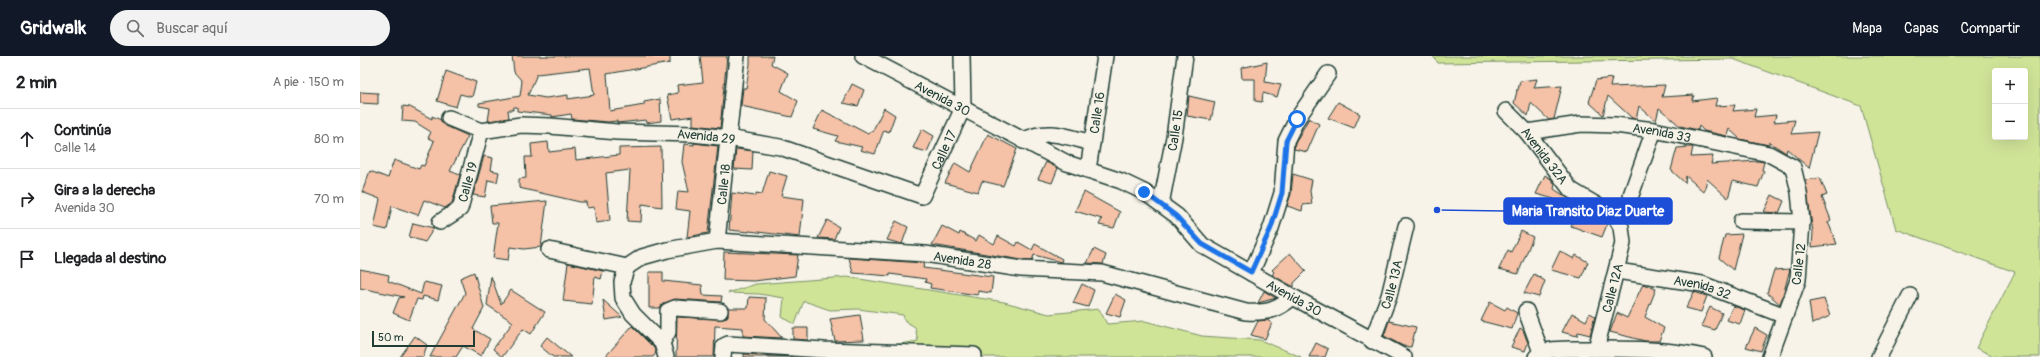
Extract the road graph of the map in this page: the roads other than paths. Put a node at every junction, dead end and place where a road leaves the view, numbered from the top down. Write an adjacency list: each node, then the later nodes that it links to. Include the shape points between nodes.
1 (737, 56): 13 (street, Calle 18)
2 (863, 56): 7 (street, Avenida 30)
3 (962, 56): 7 (street, Calle 17)
4 (1105, 56): 15 (street, Calle 16)
5 (1185, 56): 20 (street, Calle 15, via 1174,137)
6 (1328, 74): 30 (street, via 1297,119 1286,141 1282,193 1271,228)
7 (963, 108): 14 (street, Avenida 30); 19 (street, Calle 17)
8 (1506, 111): 12 (street, Avenida 32A)
9 (448, 118): 11 (street)
10 (1654, 130): 12 (street, Avenida 33, via 1614,124 1581,124); 16 (street, Avenida 33, via 1769,154); 18 (street)
11 (482, 131): 13 (street, Avenida 29, via 528,125); 22 (street, Calle 19, via 460,209)
12 (1527, 132): 25 (street, Avenida 32A, via 1571,190 1615,216)
13 (728, 138): 19 (street, Avenida 29, via 780,147); 26 (street, Calle 18)
14 (1023, 141): 15 (street, via 1033,134 1049,133); 17 (street, Avenida 30, via 1067,163)
15 (1092, 144): 17 (street, Calle 16)
16 (1793, 167): 23 (street, Calle 12)
17 (1088, 170): 20 (street, Avenida 30, via 1138,190)
18 (1631, 195)
19 (922, 196)
20 (1161, 204): 30 (street, Avenida 30, via 1202,244)
21 (1741, 221): 23 (street)
22 (440, 222)
23 (1802, 222): 35 (street, Calle 12, via 1798,280)
24 (1406, 226): 36 (street, Calle 13A, via 1389,296)
25 (1621, 227): 29 (street, Calle 12A, via 1623,243)
26 (717, 241): 28 (street, Avenida 28, via 642,257); 32 (street, Avenida 28, via 925,254 1021,269 1102,273 1246,312 1263,313 1280,308)
27 (549, 250): 28 (street)
28 (627, 267): 38 (street, via 622,282 623,298 633,314)
29 (1617, 271): 35 (street, Avenida 32, via 1702,284); 37 (street, Calle 12A)
30 (1251, 272): 32 (street, Avenida 30)
31 (1910, 296): 45 (street)
32 (1293, 297): 36 (street, Avenida 30)
33 (1526, 311): 40 (street)
34 (720, 312): 38 (street, via 675,308 668,311 668,332)
35 (1785, 316): 44 (street, Calle 12)
36 (1372, 341): 42 (street, Avenida 30)
37 (1596, 349): 40 (street, via 1550,349); 43 (street, via 1646,350)
38 (664, 350)
39 (974, 355): 41 (street, via 728,344 724,346)
40 (1538, 355)
41 (723, 357)
42 (1404, 357)
43 (1704, 357)
44 (1770, 357)
45 (1879, 357)

